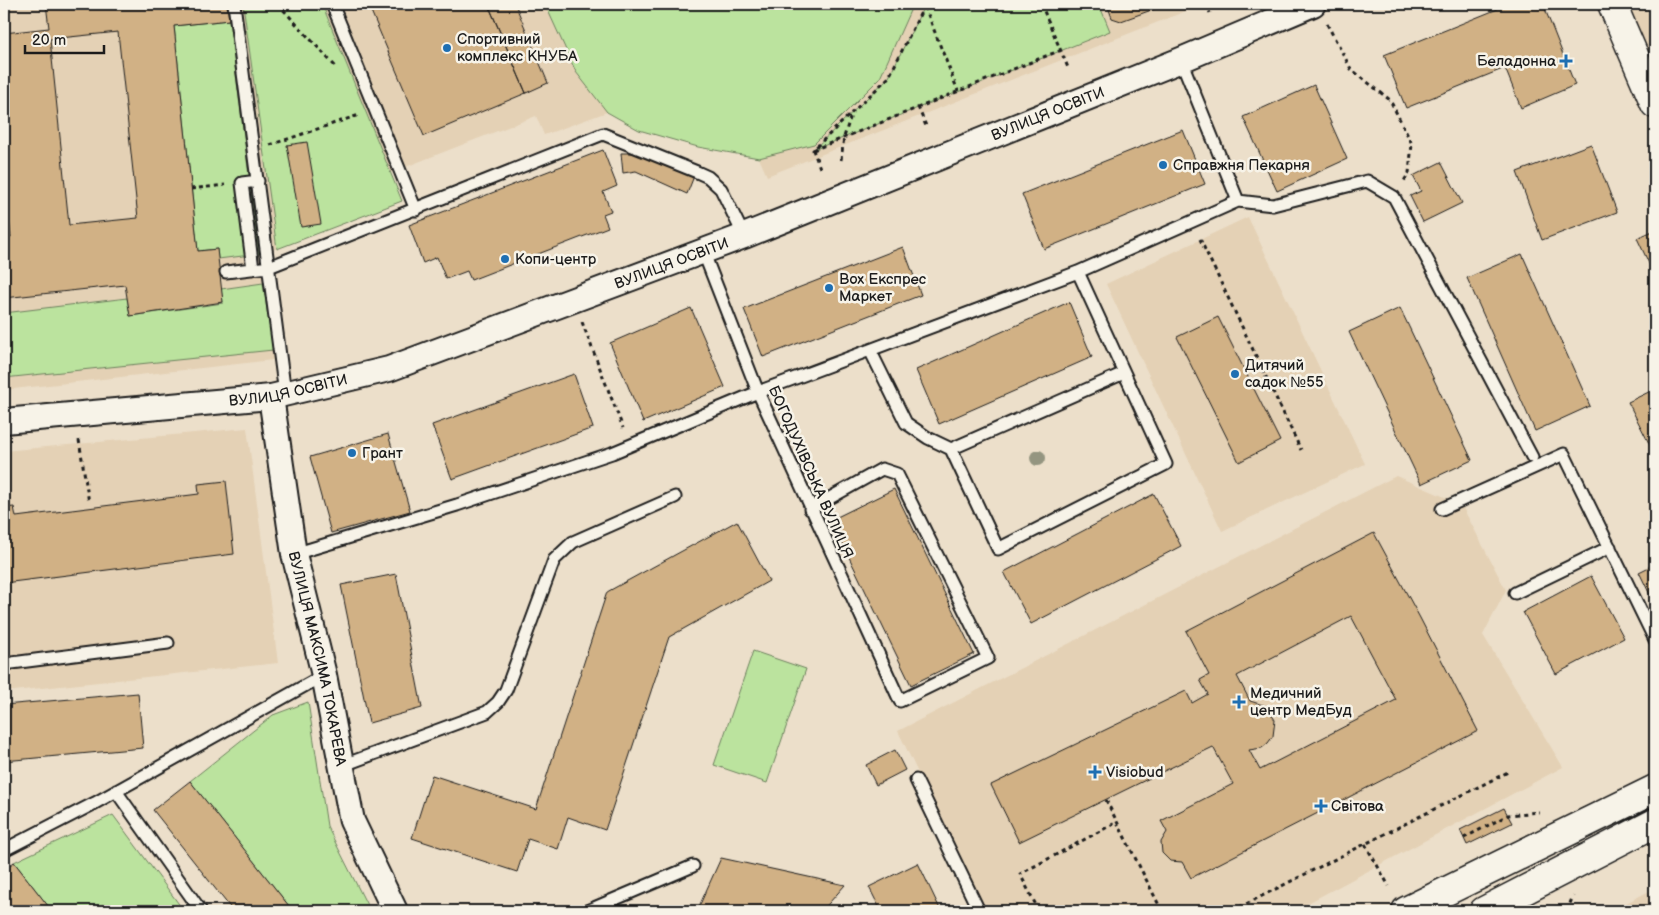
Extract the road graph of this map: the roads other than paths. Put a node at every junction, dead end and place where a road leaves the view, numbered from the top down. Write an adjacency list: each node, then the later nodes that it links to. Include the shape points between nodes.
1 (234, 4): 7 (lane)
2 (332, 4): 9 (lane)
3 (1612, 4): 6 (main road)
4 (1319, 12): 5 (street, ВУЛИЦЯ ОСВІТИ)
5 (1181, 60): 8 (lane); 10 (street, ВУЛИЦЯ ОСВІТИ)
6 (1655, 104)
7 (258, 181): 12 (lane); 13 (lane, via 242,183)
8 (1238, 201): 15 (lane); 22 (lane, via 1273,206 1366,181 1394,198)
9 (416, 210): 10 (lane, via 603,134 697,172 716,183); 12 (lane)
10 (744, 236): 11 (street, ВУЛИЦЯ ОСВІТИ)
11 (703, 251): 18 (lane, БОГОДУХІВСЬКА ВУЛИЦЯ); 19 (street, ВУЛИЦЯ ОСВІТИ, via 389,369)
12 (269, 267): 13 (lane); 19 (lane)
13 (253, 269): 14 (lane)
14 (226, 272)
15 (1078, 272): 16 (lane); 17 (lane)
16 (870, 350): 18 (lane); 21 (lane, via 906,423)
17 (1124, 373): 21 (lane); 21 (lane, via 1166,464 998,549)
18 (758, 392): 24 (lane, БОГОДУХІВСЬКА ВУЛИЦЯ); 27 (lane, via 630,445 457,505)
19 (278, 396): 20 (street, ВУЛИЦЯ ОСВІТИ); 27 (street, ВУЛИЦЯ МАКСИМА ТОКАРЕВА)
20 (4, 421)
21 (951, 449)
22 (1532, 457)
23 (675, 497): 33 (lane, via 573,542 554,560 506,690 486,712)
24 (810, 509): 24 (lane, БОГОДУХІВСЬКА ВУЛИЦЯ, via 882,469 897,474 988,658 900,701)
25 (1442, 510): 26 (lane, via 1564,454)
26 (1610, 547): 28 (lane); 29 (lane)
27 (294, 554): 32 (street, ВУЛИЦЯ МАКСИМА ТОКАРЕВА)
28 (1515, 593)
29 (1655, 640)
30 (168, 643): 31 (lane)
31 (4, 664)
32 (324, 674): 33 (street, ВУЛИЦЯ МАКСИМА ТОКАРЕВА); 36 (lane)
33 (342, 766): 41 (street, ВУЛИЦЯ МАКСИМА ТОКАРЕВА, via 352,821)
34 (916, 780): 43 (lane)
35 (1655, 789): 44 (main road)
36 (116, 791): 38 (lane); 40 (lane)
37 (1655, 823): 45 (main road)
38 (4, 850)
39 (693, 866): 42 (lane)
40 (201, 911)
41 (395, 911)
42 (587, 911)
43 (979, 911)
44 (1406, 911)
45 (1484, 911)

